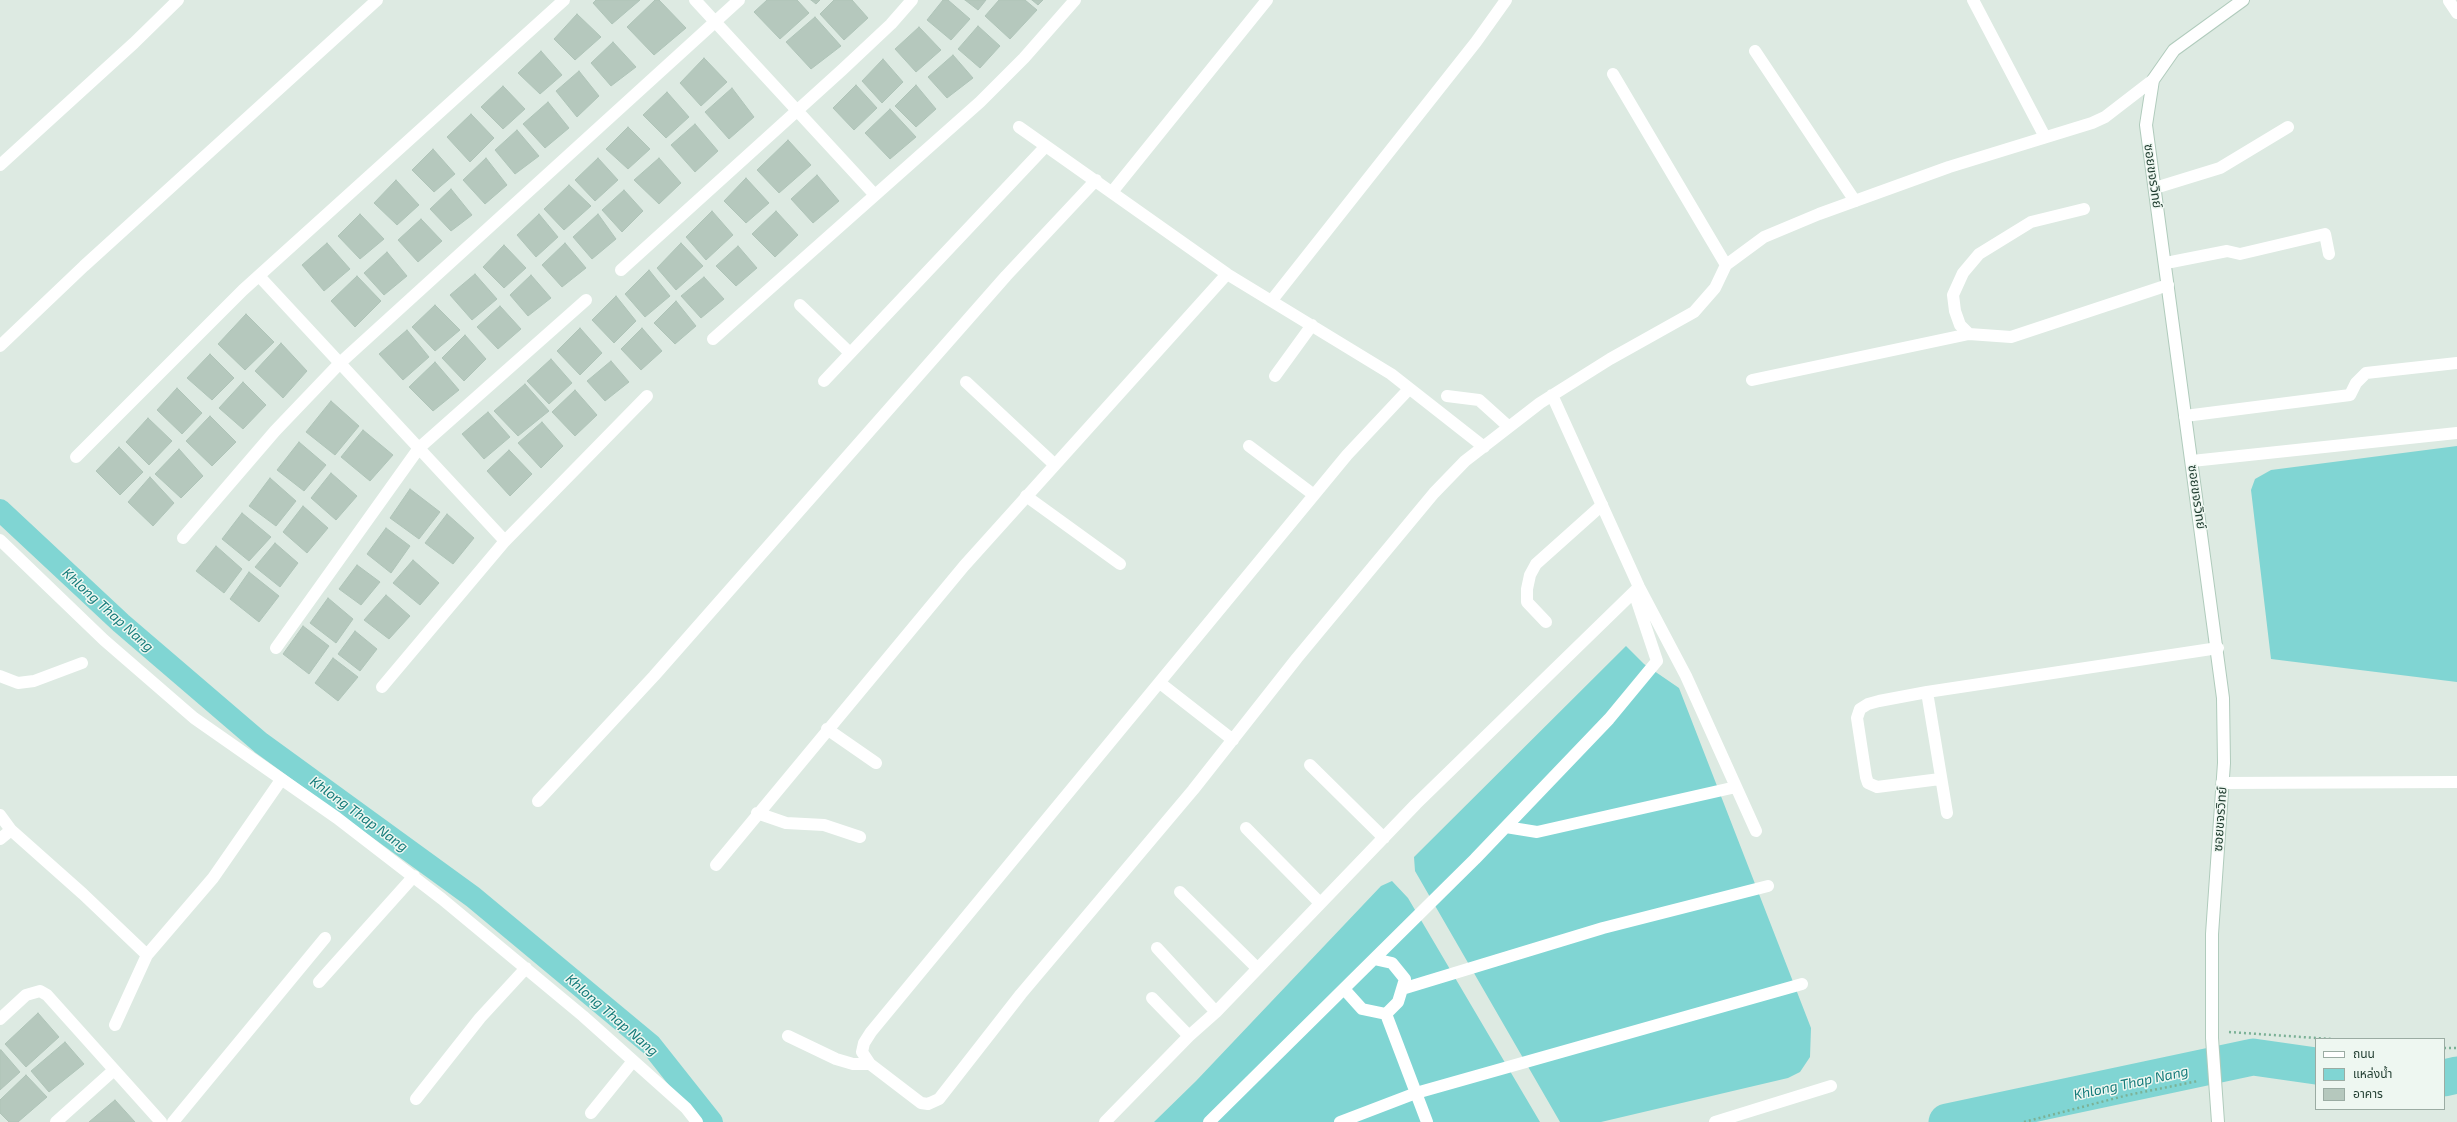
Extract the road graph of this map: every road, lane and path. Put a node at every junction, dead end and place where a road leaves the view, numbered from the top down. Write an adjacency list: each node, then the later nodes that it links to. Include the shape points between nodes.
1 (178, 0): 23 (street)
2 (377, 0): 43 (street, via 84,266)
3 (564, 0): 35 (street)
4 (694, 0): 14 (street)
5 (739, 0): 14 (street)
6 (912, 0): 18 (street, via 886,29)
7 (1075, 0): 27 (street, via 1024,58 980,102)
8 (1267, 0): 26 (street)
9 (1506, 0): 38 (street)
10 (1973, 0): 21 (street)
11 (2243, 0): 17 (street, ซอยขจรวิทย์, via 2174,50)
12 (2450, 0): 13 (street)
13 (2457, 13)
14 (715, 23): 18 (street); 46 (street)
15 (1755, 51): 28 (street)
16 (1613, 74): 32 (street)
17 (2153, 80): 21 (street, via 2105,117); 25 (street, ซอยขจรวิทย์, via 2146,125)
18 (796, 110): 27 (street); 33 (street)
19 (1020, 127): 22 (street)
20 (2288, 128): 25 (street, via 2220,168)
21 (2045, 137): 28 (street, via 1949,167)
22 (1046, 146): 24 (street); 44 (street)
23 (0, 165)
24 (1096, 180): 26 (street); 89 (street, via 1001,282 654,676)
25 (2155, 188): 31 (street, ซอยขจรวิทย์)
26 (1112, 192): 34 (street)
27 (874, 194): 42 (street)
28 (1854, 201): 32 (street, via 1764,237)
29 (2084, 209): 41 (street, via 2031,222 1980,254 1963,273 1953,295 1960,325)
30 (2330, 254): 31 (street, via 2325,234 2240,254 2227,251)
31 (2166, 263): 36 (street, ซอยขจรวิทย์)
32 (1726, 265): 52 (street, via 1715,288 1694,312)
33 (621, 270)
34 (1227, 274): 38 (street); 63 (street)
35 (259, 276): 46 (street); 61 (street)
36 (2168, 285): 41 (street, via 2011,337); 55 (street, ซอยขจรวิทย์)
37 (586, 300): 60 (street)
38 (1272, 300): 40 (street)
39 (800, 305): 44 (street)
40 (1312, 325): 47 (street); 51 (street, via 1390,374)
41 (1969, 334): 48 (street)
42 (713, 339)
43 (0, 346)
44 (850, 353): 49 (street)
45 (2457, 362): 55 (street, via 2366,373 2356,383 2350,395)
46 (340, 363): 60 (street); 67 (street, via 275,431)
47 (1275, 376)
48 (1752, 380)
49 (824, 381)
50 (966, 382): 63 (street)
51 (1409, 389): 59 (street); 64 (street)
52 (1552, 395): 56 (street); 66 (street)
53 (647, 396): 69 (street)
54 (1447, 396): 56 (street, via 1479,400)
55 (2186, 416): 62 (street, ซอยขจรวิทย์)
56 (1509, 427): 59 (street)
57 (2457, 432): 62 (street)
58 (1249, 446): 64 (street)
59 (1484, 447): 81 (street, via 1465,461 1434,492)
60 (419, 448): 69 (street); 73 (street)
61 (76, 457)
62 (2192, 461): 74 (street, ซอยขจรวิทย์)
63 (1055, 465): 65 (street)
64 (1314, 495): 77 (street)
65 (1026, 496): 70 (street); 80 (street)
66 (1602, 505): 71 (street); 72 (street, via 1536,564 1530,575 1527,602)
67 (183, 538)
68 (0, 540): 85 (street, via 104,640 194,718)
69 (505, 540): 78 (street)
70 (1120, 564)
71 (1637, 590): 88 (street, via 1686,676); 93 (street, via 1658,661 1609,719); 98 (street)
72 (1546, 622)
73 (276, 648)
74 (2218, 648): 79 (street); 87 (street, ซอยขจรวิทย์, via 2223,698)
75 (82, 663): 76 (street, via 34,681 18,683)
76 (0, 676)
77 (1160, 682): 81 (street); 127 (street, via 871,1032 862,1052)
78 (382, 687)
79 (1927, 692): 84 (street); 84 (street, via 1868,704 1860,709 1857,718 1868,783 1877,787)
80 (827, 729): 82 (street); 90 (street)
81 (1233, 740): 127 (street, via 1021,994 939,1099 928,1104 920,1103)
82 (876, 763)
83 (1310, 765): 98 (street)
84 (1940, 779): 91 (street)
85 (281, 780): 101 (street); 107 (street, via 213,878)
86 (2457, 782): 87 (street)
87 (2222, 783): 120 (street, ซอยขจรวิทย์, via 2212,934)
88 (1736, 787): 93 (street, via 1537,832); 96 (street)
89 (538, 801)
90 (757, 813): 97 (street, via 786,823 824,825); 100 (street)
91 (1947, 813)
92 (0, 815): 95 (street)
93 (1506, 827): 108 (street)
94 (1246, 828): 104 (street)
95 (11, 830): 99 (street); 107 (street)
96 (1756, 831)
97 (860, 837)
98 (1384, 838): 104 (street)
99 (0, 840)
100 (716, 865)
101 (414, 876): 109 (street); 111 (street)
102 (1768, 886): 114 (street, via 1603,928)
103 (1180, 892): 110 (street)
104 (1320, 903): 110 (street)
105 (324, 938): 136 (street)
106 (1158, 948): 116 (street)
107 (147, 955): 119 (street)
108 (1374, 959): 113 (street); 114 (street, via 1392,963 1405,978)
109 (526, 968): 126 (street); 132 (street, via 480,1018)
110 (1256, 968): 116 (street)
111 (319, 982)
112 (1802, 984): 131 (street)
113 (1344, 988): 117 (street, via 1362,1009); 139 (street)
114 (1402, 989): 117 (street, via 1398,1002)
115 (1152, 998): 122 (street)
116 (1216, 1012): 122 (street)
117 (1386, 1014): 131 (street)
118 (0, 1019): 128 (street, via 26,995 40,991 47,995)
119 (115, 1025)
120 (2212, 1034): 123 (path); 129 (street, ซอยขจรวิทย์)
121 (788, 1036): 127 (street, via 836,1059 854,1064)
122 (1189, 1036): 138 (street)
123 (2315, 1038)
124 (2445, 1048): 125 (path)
125 (2457, 1048)
126 (633, 1061): 133 (street); 137 (street, via 686,1108)
127 (870, 1064)
128 (114, 1070): 134 (street); 135 (street)
129 (2216, 1078): 143 (path, via 2128,1095); 144 (street)
130 (1831, 1086): 142 (street)
131 (1416, 1093): 140 (street); 141 (street)
132 (416, 1099)
133 (591, 1113)
134 (56, 1122)
135 (160, 1122)
136 (173, 1122)
137 (697, 1122)
138 (1105, 1122)
139 (1209, 1122)
140 (1340, 1122)
141 (1427, 1122)
142 (1715, 1122)
143 (2024, 1122)
144 (2218, 1122)

